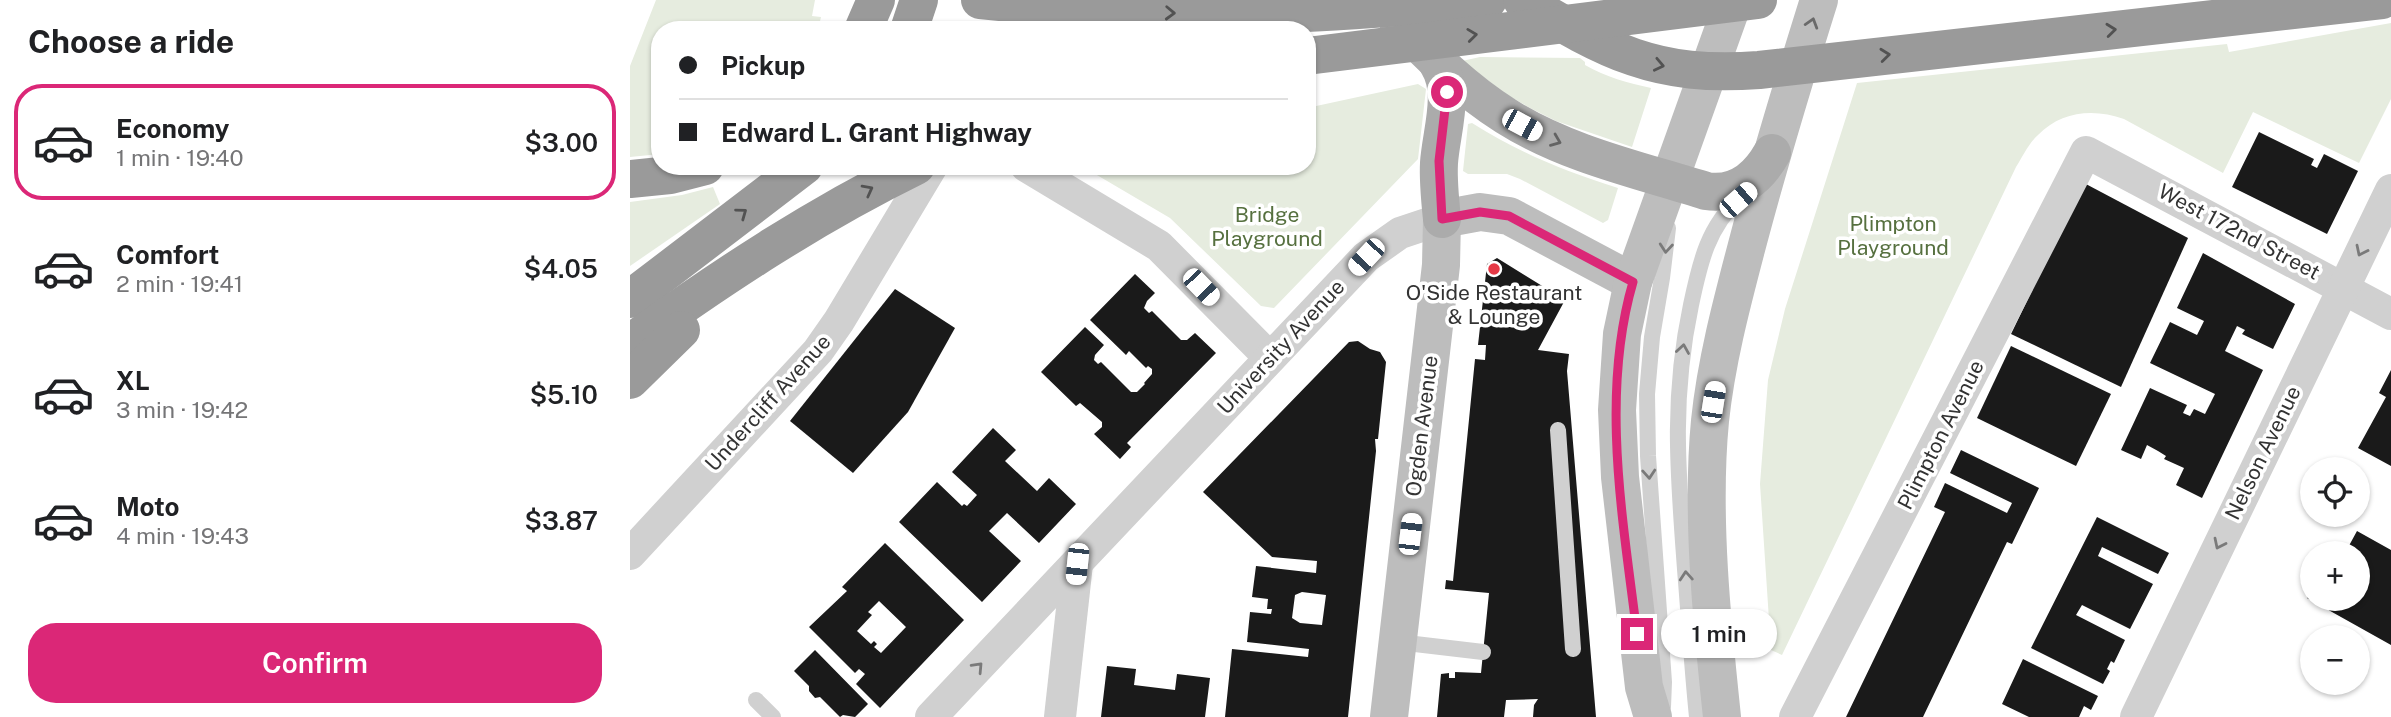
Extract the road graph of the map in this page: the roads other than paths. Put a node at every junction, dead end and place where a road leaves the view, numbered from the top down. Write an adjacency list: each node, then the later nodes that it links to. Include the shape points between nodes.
1 (876, 0): 12 (highway)
2 (919, 0): 13 (highway)
3 (980, 0): 6 (highway, one-way to 6, via 1223,15)
4 (1031, 0): 14 (street)
5 (1377, 0): 16 (main road)
6 (1488, 0)
7 (1522, 0): 11 (highway, one-way to 11, via 1595,42 1636,59 1706,72)
8 (1734, 0): 24 (main road)
9 (1758, 0): 15 (highway, one-way to 9)
10 (1819, 0): 18 (main road, one-way to 10)
11 (2382, 0)
12 (867, 21)
13 (912, 21)
14 (1018, 21)
15 (1316, 55)
16 (1438, 64): 24 (main road, one-way to 24, via 1480,99 1538,134); 27 (main road, via 1447,92 1439,161)
17 (2086, 152): 31 (street, West 172nd Street); 52 (street, Plimpton Avenue)
18 (1772, 153): 24 (main road, via 1756,175 1725,192); 50 (lane, one-way to 18, via 1678,478 1681,359 1711,233 1725,212 1757,182); 51 (main road, via 1734,295 1710,418 1709,545)
19 (670, 175): 22 (highway)
20 (792, 175): 28 (highway, one-way to 20)
21 (1041, 175): 35 (street, via 1159,246)
22 (630, 179)
23 (916, 180): 26 (highway, one-way to 23); 38 (street, Undercliff Avenue, via 818,351)
24 (1670, 180): 29 (main road); 49 (lane, one-way to 49, via 1665,261 1647,394)
25 (2391, 190): 31 (street, Nelson Avenue, one-way to 31)
26 (822, 216): 34 (highway, via 725,275); 36 (highway, via 750,269)
27 (1442, 219): 29 (main road, University Avenue, via 1480,212 1509,216); 35 (street, University Avenue, via 1400,233 1366,257); 40 (main road, Ogden Avenue, via 1441,265)
28 (708, 238): 30 (highway); 32 (highway)
29 (1633, 282): 48 (main road, via 1619,371 1618,453 1644,687)
30 (630, 284)
31 (2344, 287): 33 (street, West 172nd Street); 53 (street, Nelson Avenue, one-way to 53)
32 (630, 299)
33 (2391, 314)
34 (630, 343)
35 (1270, 358): 39 (street, University Avenue)
36 (630, 380)
37 (1558, 430): 41 (lane)
38 (630, 554)
39 (1077, 564): 45 (street, University Avenue, one-way to 39); 46 (street)
40 (1398, 642): 42 (lane); 47 (main road, Ogden Avenue)
41 (1573, 649)
42 (1483, 652)
43 (756, 701): 44 (lane)
44 (773, 717)
45 (931, 717)
46 (1060, 717)
47 (1389, 717)
48 (1653, 717)
49 (1663, 717)
50 (1697, 717)
51 (1722, 717)
52 (1795, 717)
53 (2136, 717)

